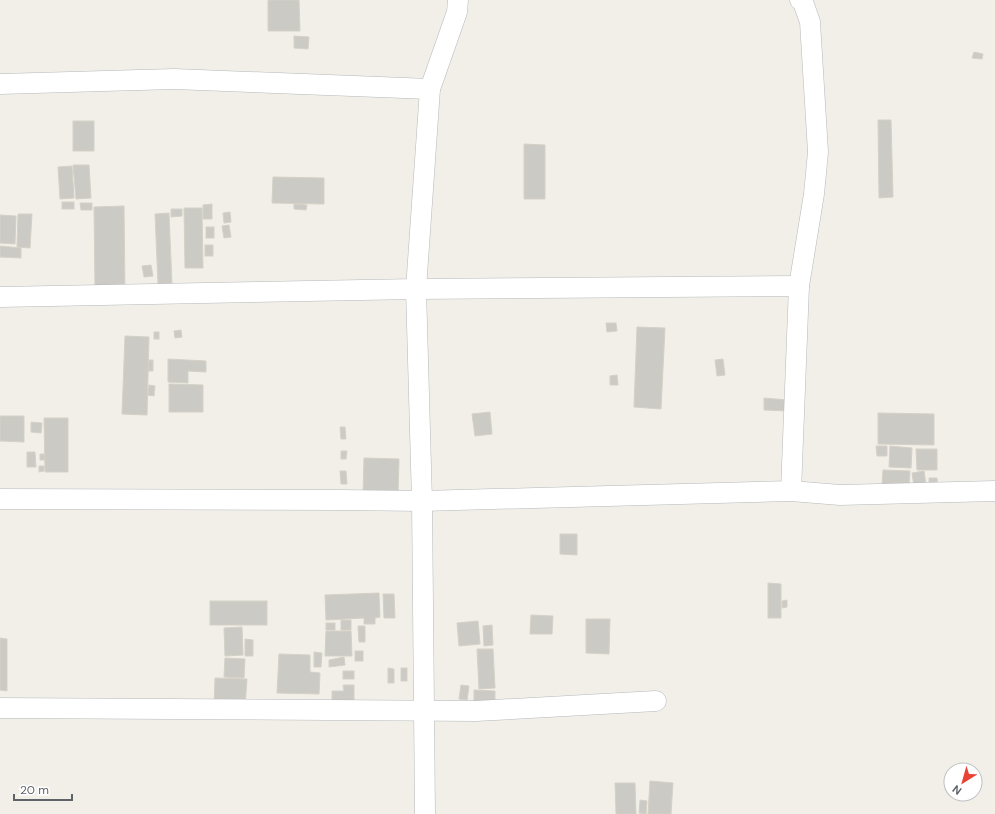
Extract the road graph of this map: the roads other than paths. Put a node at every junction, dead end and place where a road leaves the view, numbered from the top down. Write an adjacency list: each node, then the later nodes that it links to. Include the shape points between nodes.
1 (458, 0): 4 (street, via 457,12)
2 (800, 0): 5 (street, via 810,22 818,152)
3 (0, 84): 4 (street, via 174,79)
4 (430, 89): 6 (street)
5 (800, 286): 6 (street); 8 (street)
6 (416, 289): 7 (street); 11 (street)
7 (0, 297)
8 (791, 491): 9 (street, via 840,495); 11 (street)
9 (995, 491)
10 (0, 499): 11 (street)
11 (422, 501): 14 (street)
12 (656, 701): 14 (street, via 476,711)
13 (0, 708): 14 (street)
14 (424, 711): 15 (street)
15 (425, 814)

